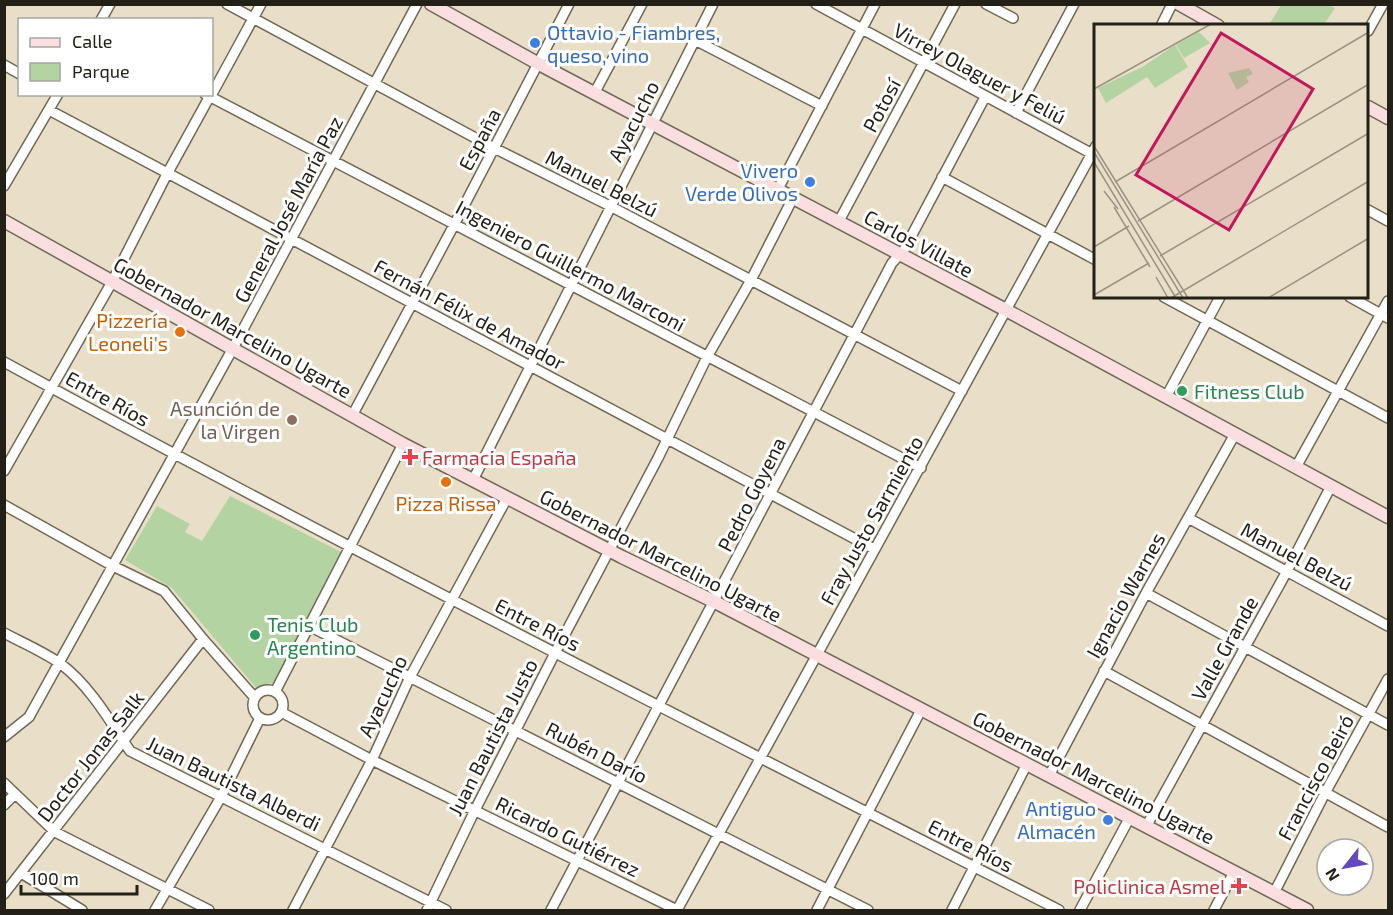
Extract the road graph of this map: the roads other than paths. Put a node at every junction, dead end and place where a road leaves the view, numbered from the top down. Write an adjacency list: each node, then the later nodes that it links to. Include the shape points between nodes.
1 (110, 4): 17 (street)
2 (226, 4): 18 (street, Manuel Belzú)
3 (261, 4): 18 (street)
4 (417, 4): 29 (street, General José María Paz)
5 (431, 4): 26 (street, Carlos Villate)
6 (568, 4): 26 (street, España)
7 (642, 4): 31 (street)
8 (712, 4): 24 (street, Ayacucho)
9 (816, 4): 22 (street, Virrey Olaguer y Feliú)
10 (875, 4): 22 (street)
11 (955, 4): 25 (street, Potosí)
12 (986, 4): 19 (street)
13 (1074, 4): 39 (street)
14 (1172, 4): 20 (street)
15 (1179, 4): 21 (street)
16 (1384, 9): 23 (street)
17 (102, 18)
18 (253, 18): 29 (street, Manuel Belzú); 30 (street)
19 (1012, 18)
20 (1162, 24)
21 (1214, 24)
22 (861, 30): 25 (street, Virrey Olaguer y Feliú); 36 (street)
23 (1369, 30)
24 (695, 40): 36 (street); 41 (street, Ayacucho)
25 (924, 63): 35 (street, Virrey Olaguer y Feliú); 55 (street, Potosí)
26 (539, 64): 31 (street, Carlos Villate); 42 (street, España)
27 (4, 65): 28 (street)
28 (18, 73)
29 (376, 83): 42 (street, Manuel Belzú); 45 (street, General José María Paz)
30 (213, 88)
31 (595, 92): 41 (street, Carlos Villate)
32 (56, 96): 38 (street)
33 (208, 96): 46 (street)
34 (211, 96): 45 (street, Ingeniero Guillermo Marconi)
35 (985, 97): 39 (street, Virrey Olaguer y Feliú); 47 (street, Pedro Goyena)
36 (822, 106): 49 (street)
37 (1369, 107): 40 (street)
38 (49, 110): 46 (street, Fernán Félix de Amador); 48 (street)
39 (1016, 113): 43 (street, Virrey Olaguer y Feliú)
40 (1389, 118)
41 (652, 122): 49 (street, Carlos Villate); 51 (street, Ayacucho)
42 (494, 148): 51 (street, Manuel Belzú); 56 (street, España)
43 (1094, 152)
44 (1094, 154): 57 (street, Fray Justo Sarmiento)
45 (333, 162): 56 (street, Ingeniero Guillermo Marconi); 58 (street, General José María Paz)
46 (167, 174): 58 (street, Fernán Félix de Amador); 62 (street)
47 (942, 177): 57 (street); 59 (street, Pedro Goyena)
48 (4, 186)
49 (778, 189): 50 (street, Carlos Villate)
50 (793, 198): 55 (street, Carlos Villate); 61 (street, Juan Bautista Justo)
51 (610, 206): 61 (street, Manuel Belzú); 63 (street, Ayacucho)
52 (1369, 211): 54 (street)
53 (4, 221): 62 (street, Gobernador Marcelino Ugarte)
54 (1389, 221)
55 (838, 223): 59 (street, Carlos Villate)
56 (454, 225): 63 (street, Ingeniero Guillermo Marconi); 68 (street, España)
57 (1048, 234): 60 (street); 69 (street, Fray Justo Sarmiento)
58 (291, 239): 68 (street, Fernán Félix de Amador); 73 (street, General José María Paz)
59 (900, 254): 69 (street, Carlos Villate); 72 (street, Pedro Goyena)
60 (1094, 259)
61 (751, 280): 72 (street, Manuel Belzú); 74 (street, Juan Bautista Justo)
62 (112, 282): 73 (street, Gobernador Marcelino Ugarte); 77 (street)
63 (570, 285): 74 (street, Ingeniero Guillermo Marconi); 76 (street, Ayacucho)
64 (1166, 298): 71 (street)
65 (1220, 298): 71 (street)
66 (1352, 298): 70 (street)
67 (1389, 301): 70 (street)
68 (412, 304): 76 (street, Fernán Félix de Amador); 82 (street, España)
69 (1006, 310): 78 (street, Fray Justo Sarmiento); 80 (street, Carlos Villate)
70 (1385, 316): 79 (street)
71 (1208, 321): 79 (street); 80 (street)
72 (854, 334): 78 (street, Manuel Belzú); 81 (street, Pedro Goyena)
73 (232, 350): 82 (street, Gobernador Marcelino Ugarte); 87 (street, General José María Paz)
74 (707, 357): 81 (street, Ingeniero Guillermo Marconi); 85 (street, Juan Bautista Justo)
75 (4, 362): 77 (street, Entre Ríos)
76 (530, 366): 85 (street, Fernán Félix de Amador); 91 (street, Ayacucho)
77 (52, 388): 87 (street, Entre Ríos); 90 (street)
78 (962, 391): 89 (street, Fray Justo Sarmiento)
79 (1339, 391): 83 (street); 88 (street)
80 (1166, 397): 84 (street, Carlos Villate)
81 (813, 412): 89 (street, Ingeniero Guillermo Marconi); 93 (street, Pedro Goyena)
82 (352, 416): 86 (street, Gobernador Marcelino Ugarte)
83 (1389, 418)
84 (1235, 434): 88 (street, Carlos Villate); 97 (street, Ignacio Warnes)
85 (668, 438): 93 (street, Fernán Félix de Amador); 100 (street, Juan Bautista Justo)
86 (403, 444): 91 (street, Gobernador Marcelino Ugarte); 98 (street)
87 (174, 455): 98 (street, Entre Ríos); 101 (street, General José María Paz)
88 (1296, 467): 92 (street, Carlos Villate)
89 (921, 468): 99 (street, Fray Justo Sarmiento)
90 (4, 471)
91 (473, 480): 94 (street, Gobernador Marcelino Ugarte)
92 (1331, 486): 96 (street, Carlos Villate); 102 (street, Valle Grande)
93 (771, 494): 99 (street, Fernán Félix de Amador); 105 (street, Pedro Goyena)
94 (507, 498): 100 (street, Gobernador Marcelino Ugarte); 104 (street, Ayacucho)
95 (4, 506): 101 (street)
96 (1389, 517)
97 (1188, 518): 102 (street, Manuel Belzú); 103 (street, Ignacio Warnes)
98 (350, 546): 104 (street, Entre Ríos); 106 (street)
99 (874, 549): 112 (street, Fray Justo Sarmiento)
100 (609, 551): 105 (street, Gobernador Marcelino Ugarte); 111 (street, Juan Bautista Justo)
101 (113, 566): 109 (street, via 164,591); 113 (street, General José María Paz)
102 (1287, 572): 107 (street, Manuel Belzú); 110 (street, Valle Grande)
103 (1146, 592): 110 (street); 114 (street, Ignacio Warnes)
104 (451, 599): 111 (street, Entre Ríos); 115 (street, Ayacucho)
105 (715, 603): 112 (street, Gobernador Marcelino Ugarte); 119 (street, Pedro Goyena)
106 (309, 626): 115 (street, Rubén Darío); 117 (street)
107 (1389, 626)
108 (4, 633): 113 (street, Juan Bautista Alberdi)
109 (203, 639): 118 (street); 128 (street, Doctor Jonas Salk)
110 (1245, 646): 122 (street); 124 (street, Valle Grande)
111 (555, 653): 119 (street, Entre Ríos); 126 (street, Juan Bautista Justo)
112 (817, 657): 120 (street, Gobernador Marcelino Ugarte); 129 (street, Fray Justo Sarmiento)
113 (59, 663): 127 (street, General José María Paz, via 29,717); 128 (street, Juan Bautista Alberdi, via 74,675)
114 (1104, 671): 124 (street); 132 (street, Ignacio Warnes)
115 (410, 677): 126 (street, Rubén Darío); 130 (street, Ayacucho)
116 (1389, 678): 122 (street, Francisco Beiró)
117 (275, 692): 118 (street, via 266,690); 121 (street, via 283,703)
118 (255, 698): 123 (street, via 253,707)
119 (659, 706): 129 (street, Entre Ríos); 134 (street, Pedro Goyena)
120 (921, 710): 131 (street, Gobernador Marcelino Ugarte); 140 (street)
121 (282, 712): 123 (street, via 275,719); 130 (street, Ricardo Gutiérrez)
122 (1369, 714): 125 (street); 135 (street, Francisco Beiró)
123 (260, 718): 137 (street)
124 (1202, 725): 135 (street); 142 (street, Valle Grande)
125 (1389, 725)
126 (515, 731): 134 (street, Rubén Darío); 139 (street, Juan Bautista Justo)
127 (4, 737)
128 (124, 742): 137 (street, Juan Bautista Alberdi, via 130,751); 144 (street, Doctor Jonas Salk)
129 (761, 759): 140 (street, Entre Ríos); 145 (street, Fray Justo Sarmiento)
130 (372, 760): 139 (street, Ricardo Gutiérrez); 146 (street, Ayacucho)
131 (1027, 764): 132 (street, Gobernador Marcelino Ugarte); 148 (street)
132 (1049, 776): 141 (street, Gobernador Marcelino Ugarte)
133 (4, 783): 136 (street)
134 (619, 784): 145 (street, Rubén Darío); 147 (street, Pedro Goyena)
135 (1325, 793): 143 (street); 153 (street, Francisco Beiró)
136 (15, 794): 138 (street); 144 (street)
137 (221, 797): 146 (street, Juan Bautista Alberdi); 151 (street)
138 (4, 805)
139 (475, 810): 147 (street, Ricardo Gutiérrez); 155 (street, Juan Bautista Justo)
140 (868, 813): 148 (street, Entre Ríos); 152 (street)
141 (1130, 817): 142 (street, Gobernador Marcelino Ugarte); 167 (street)
142 (1147, 825): 149 (street, Gobernador Marcelino Ugarte)
143 (1389, 827)
144 (54, 832): 150 (street, Doctor Jonas Salk); 151 (street)
145 (718, 834): 152 (street, Rubén Darío); 162 (street, Fray Justo Sarmiento)
146 (326, 849): 155 (street, Juan Bautista Alberdi); 159 (street, Ayacucho)
147 (578, 860): 161 (street, Pedro Goyena); 162 (street, Ricardo Gutiérrez)
148 (974, 867): 165 (street); 166 (street, Entre Ríos)
149 (1234, 872): 153 (street, Gobernador Marcelino Ugarte); 168 (street)
150 (21, 873): 154 (street, Doctor Jonas Salk); 156 (street)
151 (167, 889): 157 (street); 158 (street)
152 (828, 890): 163 (street); 164 (street, Rubén Darío)
153 (1274, 893): 169 (street, Gobernador Marcelino Ugarte)
154 (4, 894)
155 (429, 907): 160 (street, Juan Bautista Alberdi)
156 (82, 910)
157 (155, 910)
158 (209, 910)
159 (293, 910)
160 (446, 910)
161 (551, 910)
162 (677, 910)
163 (817, 910)
164 (868, 910)
165 (952, 910)
166 (1059, 910)
167 (1080, 910)
168 (1215, 910)
169 (1307, 910)

